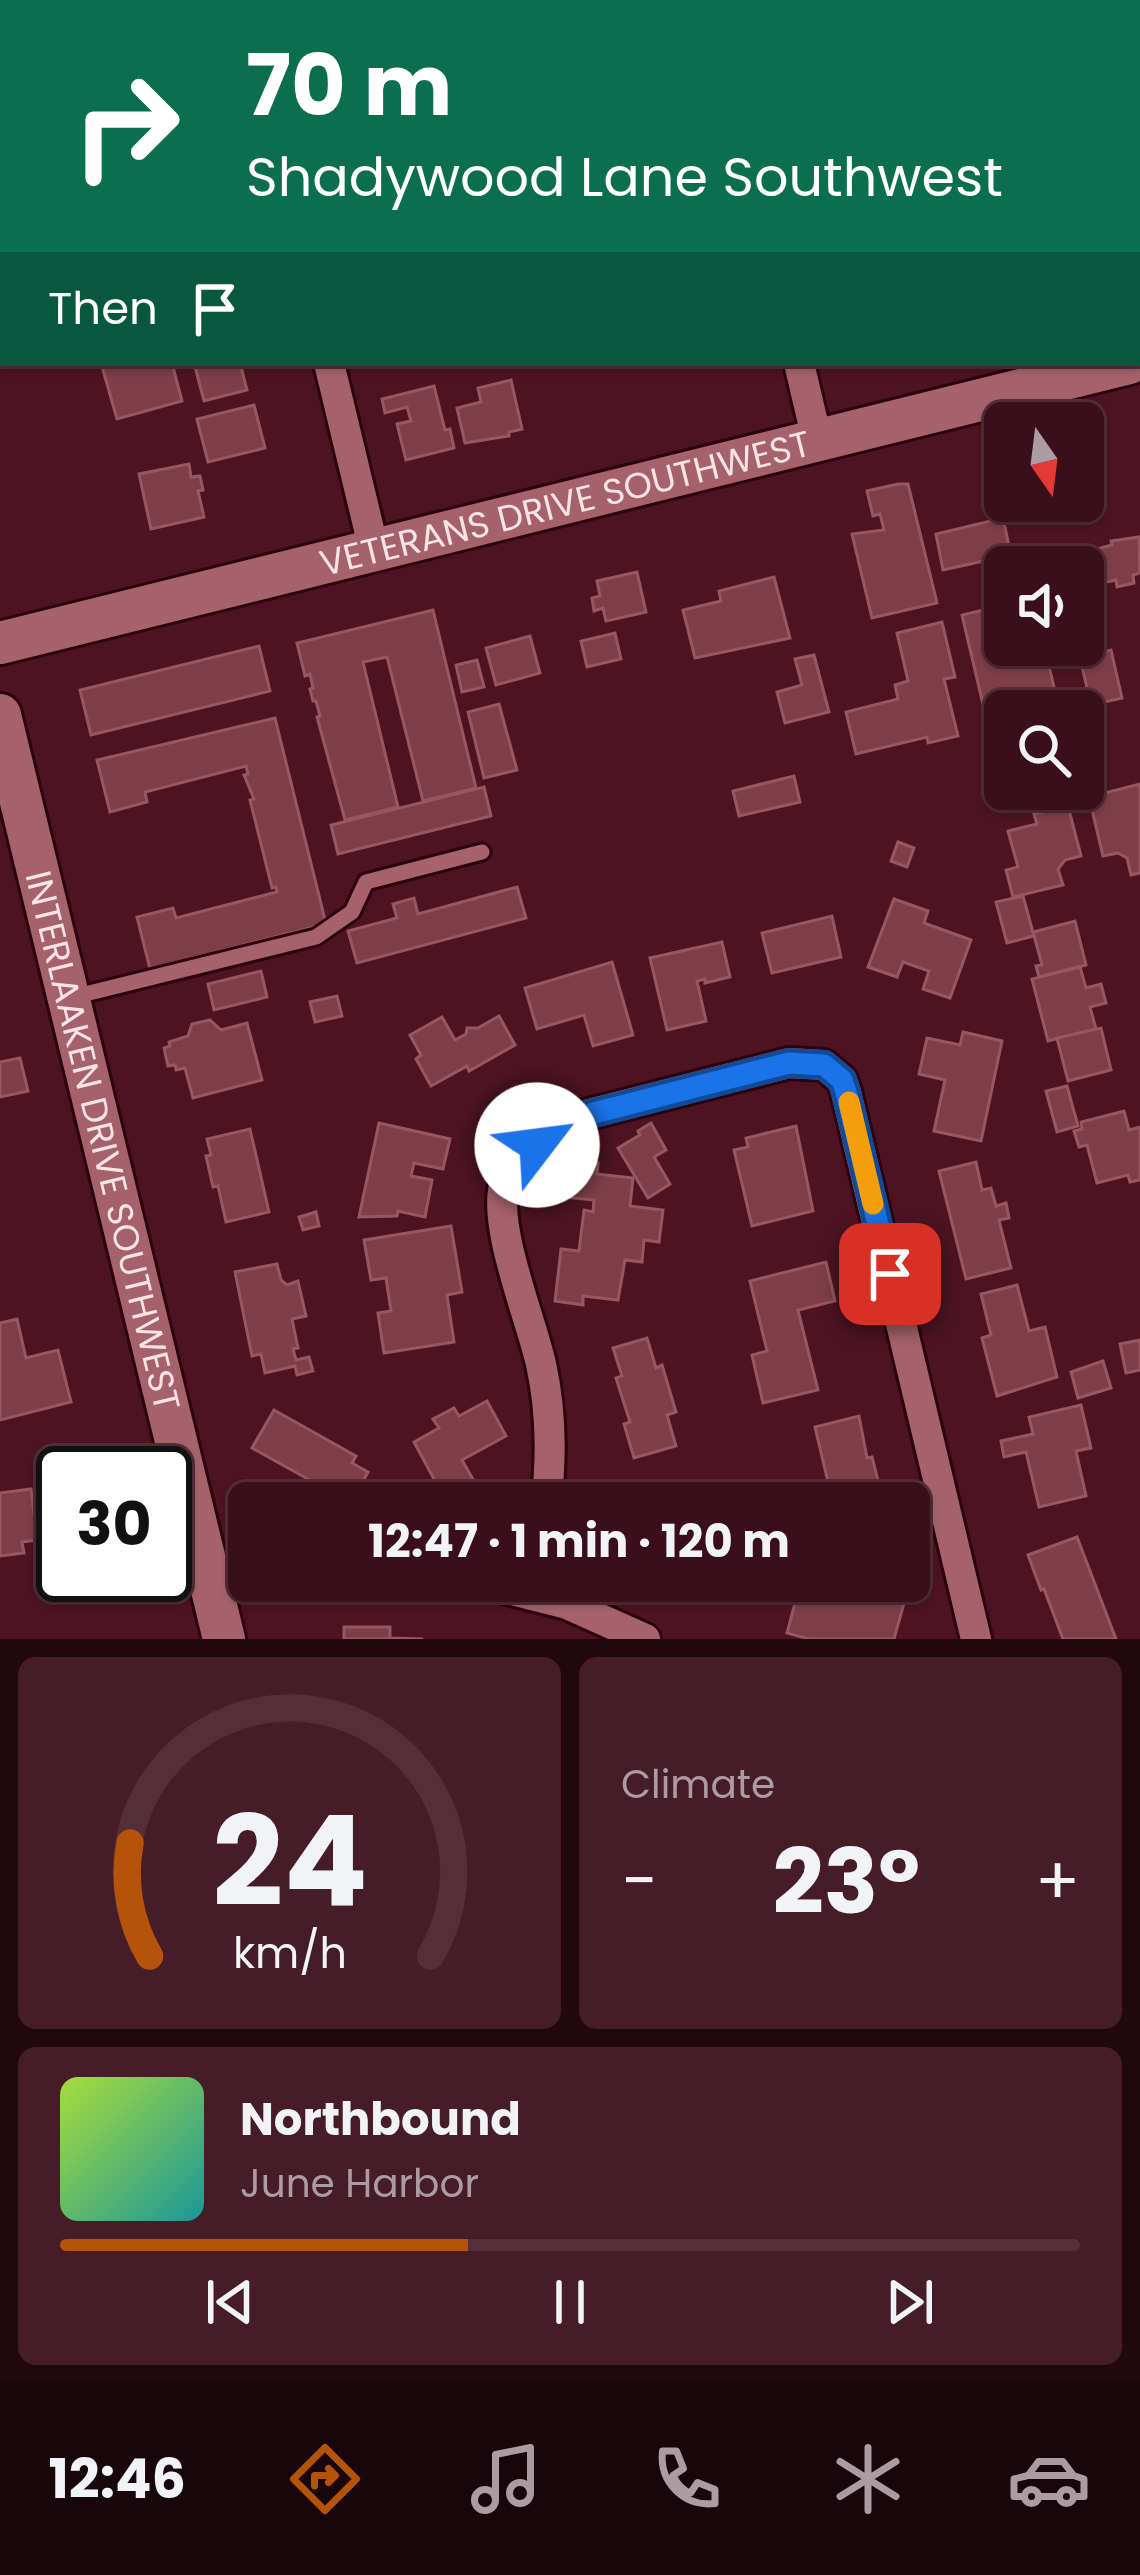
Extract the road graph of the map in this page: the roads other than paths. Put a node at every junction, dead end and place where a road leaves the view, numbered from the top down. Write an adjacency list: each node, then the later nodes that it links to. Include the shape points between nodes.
1 (330, 366): 5 (street)
2 (800, 366): 4 (street)
3 (1115, 366): 4 (street, VETERANS DRIVE SOUTHWEST)
4 (817, 440): 5 (street, VETERANS DRIVE SOUTHWEST)
5 (374, 550): 6 (street, VETERANS DRIVE SOUTHWEST)
6 (0, 643)
7 (0, 715): 9 (street, INTERLAAKEN DRIVE SOUTHWEST)
8 (482, 852): 9 (lane, via 366,882 352,912 316,937)
9 (68, 998): 11 (street, INTERLAAKEN DRIVE SOUTHWEST)
10 (547, 1482): 16 (street, via 542,1367 503,1227 503,1185 514,1165 560,1124 590,1114 789,1063 824,1065 846,1092)
11 (206, 1571): 12 (street); 14 (street, INTERLAAKEN DRIVE SOUTHWEST)
12 (228, 1571)
13 (560, 1602): 15 (street)
14 (224, 1639)
15 (645, 1639)
16 (976, 1639)

